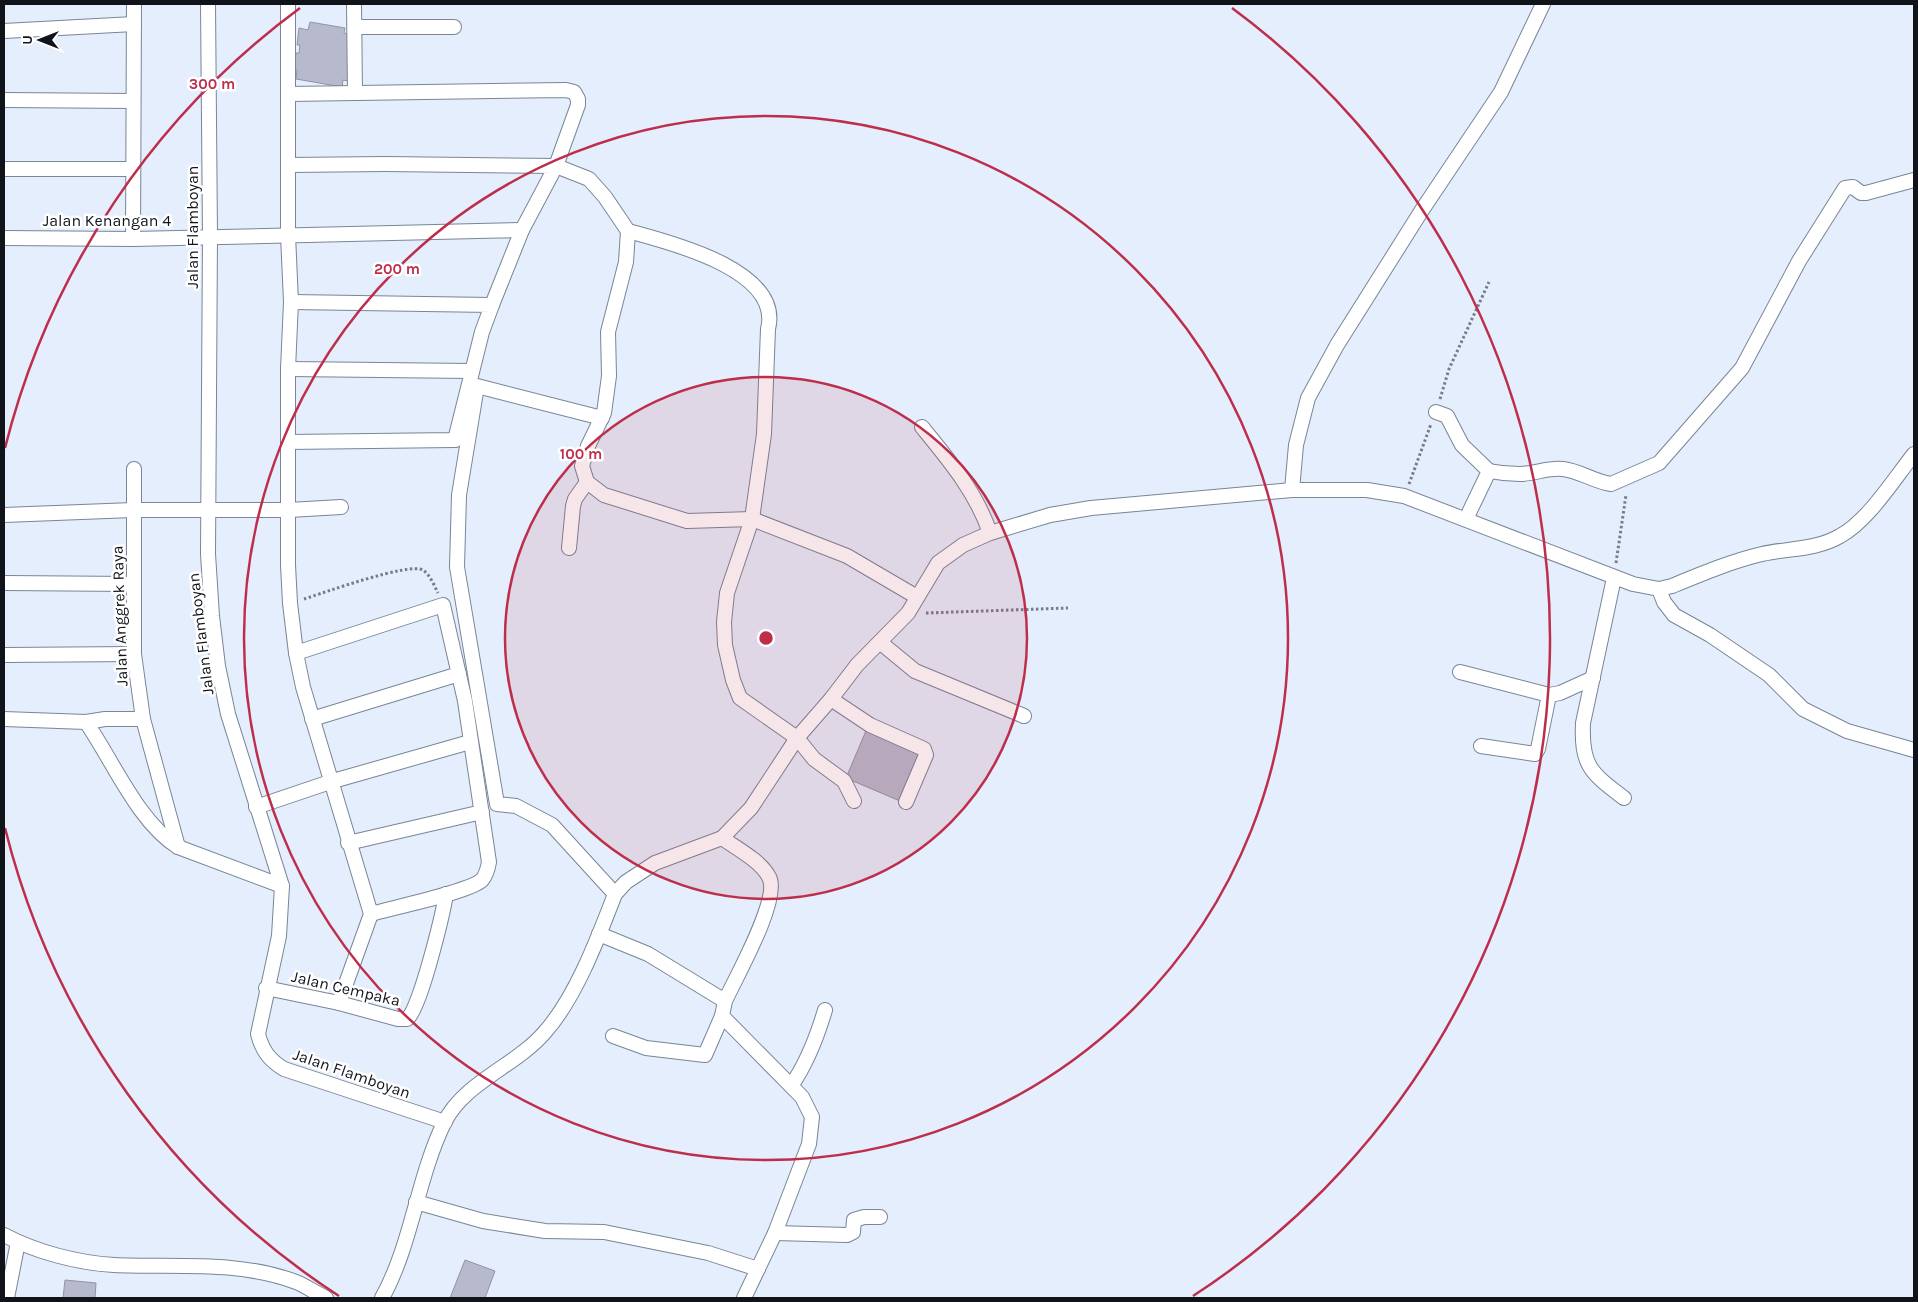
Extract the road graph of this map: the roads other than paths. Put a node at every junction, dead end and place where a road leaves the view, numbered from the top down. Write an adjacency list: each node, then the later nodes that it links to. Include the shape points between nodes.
1 (134, 4): 6 (street)
2 (208, 4): 22 (street, Jalan Flamboyan)
3 (288, 4): 11 (street)
4 (354, 4): 8 (street)
5 (1543, 4): 37 (street, via 1501,92 1395,252 1308,398 1296,445)
6 (134, 24): 9 (street); 13 (street)
7 (454, 27): 8 (street)
8 (355, 28): 10 (street)
9 (4, 31)
10 (355, 92): 11 (street); 15 (street, via 571,91 577,95 578,105)
11 (288, 94): 14 (street)
12 (4, 100): 13 (street)
13 (133, 102): 17 (street)
14 (288, 165): 15 (street); 21 (street)
15 (556, 166): 19 (street); 20 (street, via 589,179 605,196)
16 (4, 168): 17 (street)
17 (133, 168): 24 (street)
18 (1914, 180): 35 (street, via 1866,193 1854,187 1844,188 1742,368 1659,463 1611,484 1561,468 1520,474)
19 (522, 230): 21 (street, Jalan Kenangan 4); 26 (street)
20 (628, 231): 30 (street, via 626,262 608,332 609,376); 44 (street, via 679,246 739,273 758,289 769,308 764,434)
21 (288, 235): 22 (street, Jalan Kenangan 4); 25 (street)
22 (210, 236): 24 (street, Jalan Kenangan 4); 40 (street, Jalan Flamboyan)
23 (4, 238): 24 (street, Jalan Kenangan 4)
24 (133, 239)
25 (291, 302): 26 (street); 27 (street)
26 (492, 305): 28 (street)
27 (288, 368): 28 (street); 32 (street)
28 (472, 371): 32 (street, via 455,440)
29 (1436, 412): 35 (street, via 1447,416 1462,445)
30 (602, 418): 36 (street, via 584,456 582,466); 81 (street, via 477,386 459,494 457,567 497,804 516,806 552,825)
31 (922, 428): 45 (street, via 968,488 982,510)
32 (288, 442): 41 (street)
33 (1914, 454): 50 (street, via 1842,536 1815,546 1763,554)
34 (134, 469): 39 (street, Jalan Anggrek Raya)
35 (1489, 471): 43 (street)
36 (587, 482): 44 (street, via 604,495 687,521); 46 (street, via 575,499)
37 (1292, 490): 43 (street, via 1367,490 1404,496); 45 (street, via 1091,508 1050,515)
38 (341, 507): 41 (street)
39 (133, 510): 40 (street); 42 (street); 49 (street, Jalan Anggrek Raya)
40 (210, 510): 41 (street); 74 (street, Jalan Flamboyan, via 208,554 218,666 228,714)
41 (289, 510): 53 (street, via 290,603)
42 (4, 515)
43 (1466, 518): 47 (street)
44 (752, 519): 51 (street, via 847,556); 66 (street, via 728,593 725,645 740,698)
45 (990, 533): 51 (street, via 963,544 938,563)
46 (570, 548)
47 (1614, 578): 50 (street); 58 (street)
48 (4, 583): 49 (street)
49 (132, 584): 54 (street, Jalan Anggrek Raya)
50 (1659, 589): 69 (street, via 1674,615 1710,635 1769,676 1803,709 1846,731)
51 (917, 597): 52 (street, via 908,613)
52 (881, 643): 60 (street, via 857,665); 61 (street, via 915,671)
53 (296, 653): 57 (street, via 443,605); 62 (street)
54 (134, 654): 55 (street); 64 (street, Jalan Anggrek Raya)
55 (4, 655)
56 (1460, 672): 59 (street)
57 (459, 674): 62 (street); 67 (street)
58 (1593, 678): 59 (street); 71 (street, via 1583,723 1584,756 1596,774)
59 (1549, 694): 68 (street, via 1535,754)
60 (831, 699): 66 (street); 73 (street, via 870,725 924,750 926,755)
61 (1024, 716)
62 (312, 718): 70 (street)
63 (4, 719): 65 (street)
64 (143, 719): 65 (street); 78 (street, Jalan Anggrek Raya)
65 (86, 722): 78 (street, via 150,823)
66 (797, 738): 72 (street, via 814,759 844,781); 76 (street, via 751,808)
67 (470, 742): 70 (street); 75 (street)
68 (1481, 746)
69 (1914, 750)
70 (333, 781): 74 (street); 77 (street)
71 (1624, 798)
72 (854, 801)
73 (906, 802)
74 (256, 807): 79 (street, Jalan Flamboyan)
75 (482, 812): 77 (street); 80 (street, via 490,855 487,872 476,883)
76 (722, 838): 81 (street, via 655,863); 85 (street, via 768,875 772,892 766,913)
77 (348, 843): 82 (street)
78 (178, 847): 79 (street)
79 (282, 886): 84 (street, Jalan Flamboyan, via 279,936)
80 (446, 894): 82 (street); 86 (street, Jalan Cempaka, via 436,939 411,1016 398,1020)
81 (614, 894): 83 (street)
82 (371, 914): 86 (street)
83 (599, 934): 85 (street, via 648,954); 91 (street, via 577,982 546,1032 529,1049 468,1095)
84 (266, 988): 86 (street, Jalan Cempaka); 91 (street, Jalan Flamboyan, via 258,1034 261,1046 273,1062 284,1069)
85 (725, 1001): 88 (street)
86 (339, 1003)
87 (825, 1010): 90 (street, via 801,1072)
88 (722, 1016): 89 (street, via 705,1055 646,1048); 90 (street)
89 (613, 1036)
90 (791, 1086): 94 (street, via 809,1108 812,1128)
91 (445, 1122): 92 (street)
92 (416, 1202): 97 (street, via 483,1221 545,1231 604,1232 708,1253); 100 (street, via 407,1239)
93 (880, 1217): 94 (street, via 854,1220 853,1232 847,1235)
94 (775, 1233): 97 (street)
95 (4, 1235): 96 (street)
96 (18, 1242): 98 (street); 99 (street, via 80,1261 241,1270 296,1282)
97 (758, 1269): 101 (street)
98 (7, 1298)
99 (326, 1298)
100 (382, 1298)
101 (744, 1298)

